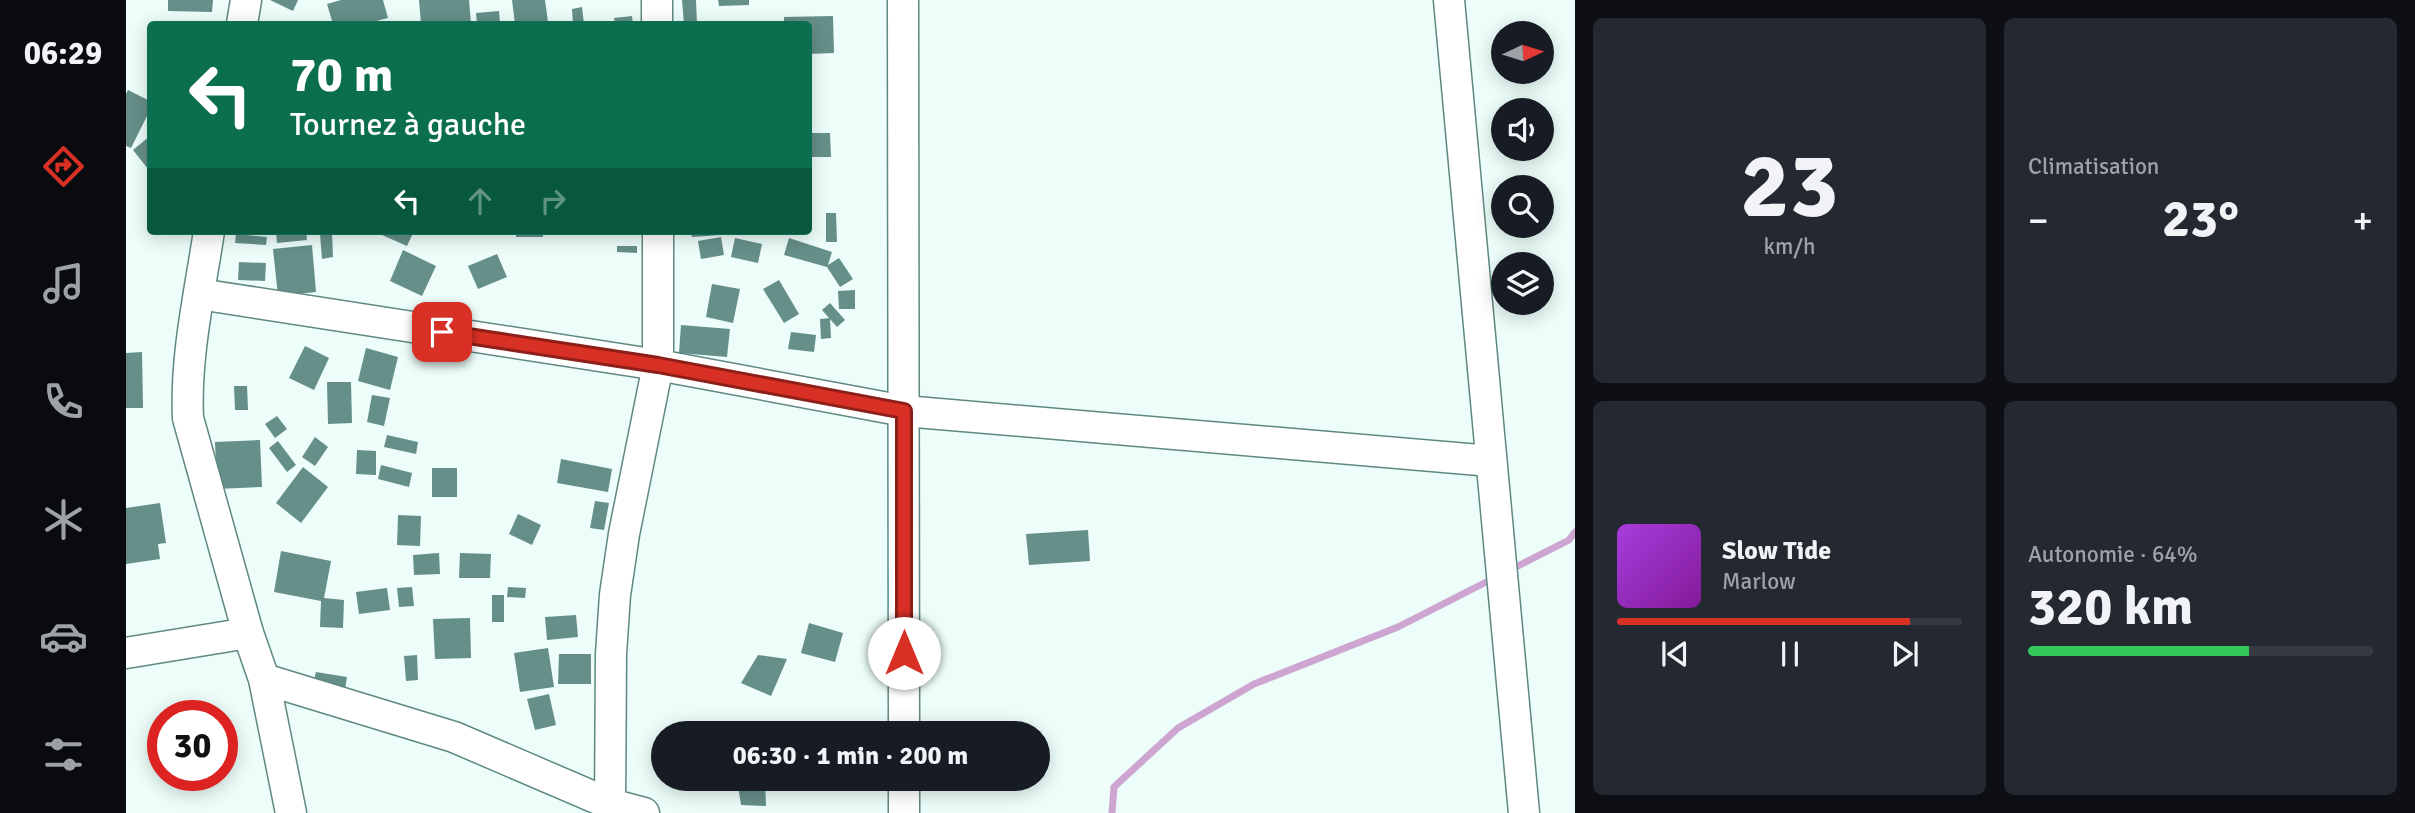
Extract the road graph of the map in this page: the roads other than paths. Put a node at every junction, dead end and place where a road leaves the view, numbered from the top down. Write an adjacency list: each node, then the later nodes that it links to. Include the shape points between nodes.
1 (246, 0): 5 (street)
2 (657, 0): 6 (street)
3 (903, 0): 11 (street)
4 (1449, 0): 12 (street)
5 (242, 21)
6 (657, 21)
7 (208, 235): 9 (street)
8 (658, 235): 10 (street)
9 (199, 294): 10 (street); 13 (street, via 188,418)
10 (658, 365): 11 (street); 18 (street, via 615,595)
11 (904, 411): 12 (street); 16 (street)
12 (1491, 461): 22 (street)
13 (248, 633): 14 (street); 15 (street)
14 (126, 653)
15 (264, 679): 18 (street, via 454,737); 19 (street)
16 (904, 721)
17 (904, 791): 21 (street)
18 (610, 808): 20 (street)
19 (291, 813)
20 (644, 813)
21 (904, 813)
22 (1524, 813)

